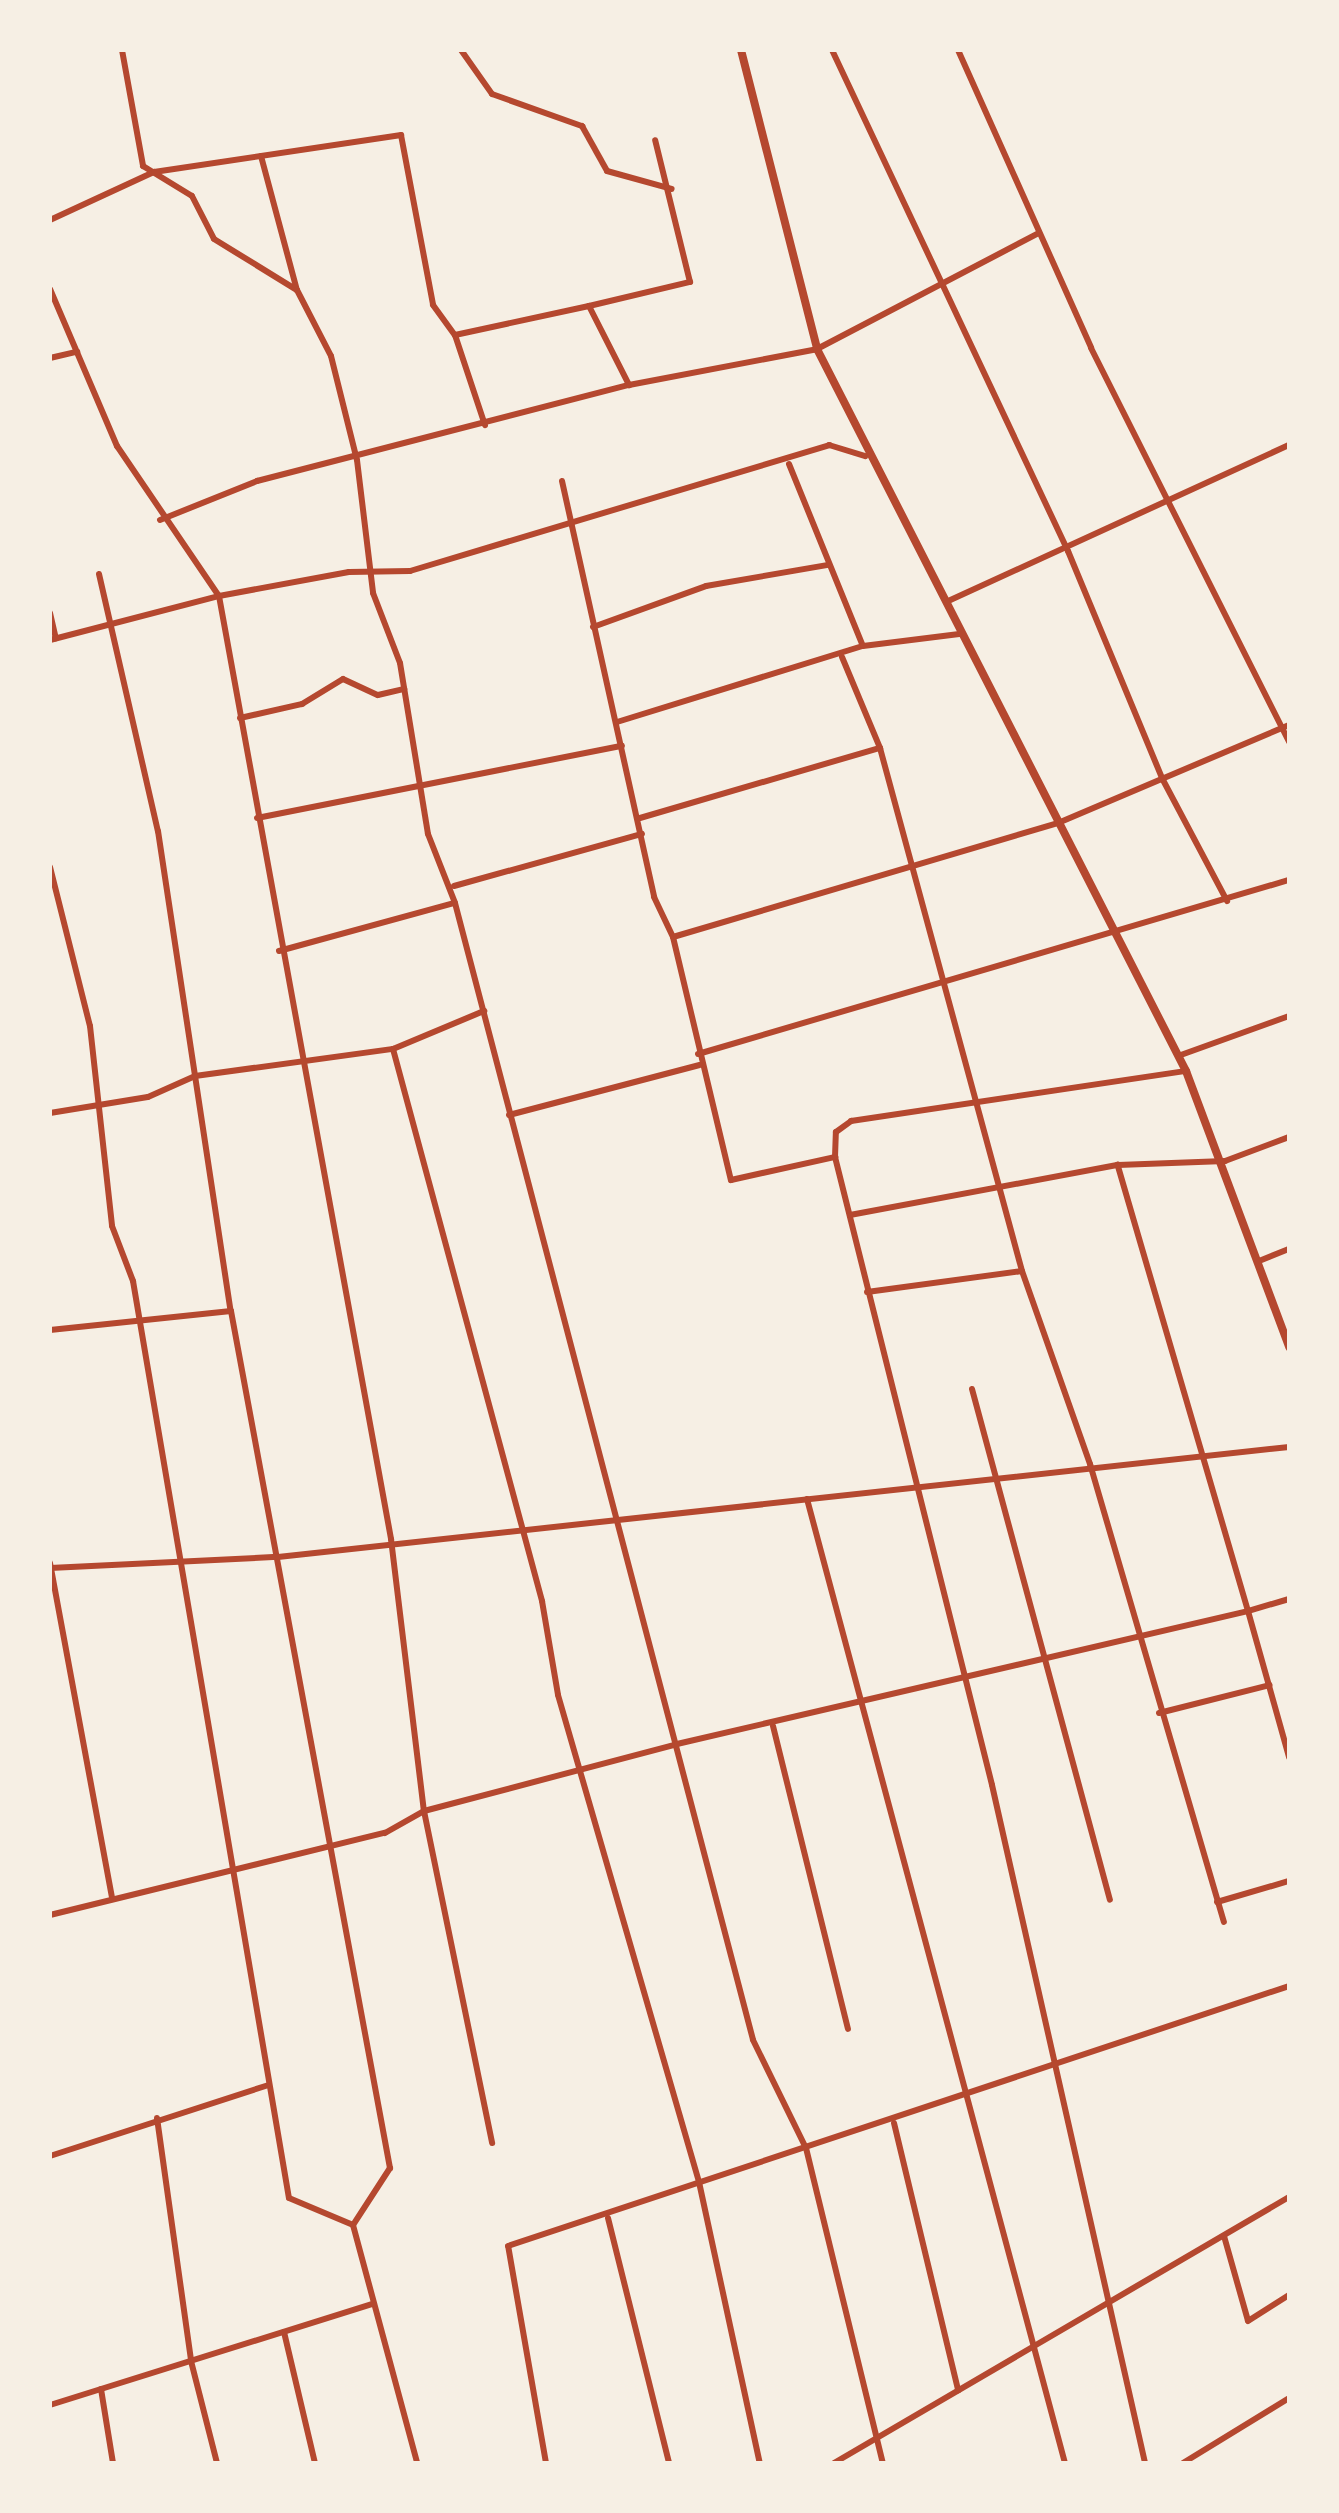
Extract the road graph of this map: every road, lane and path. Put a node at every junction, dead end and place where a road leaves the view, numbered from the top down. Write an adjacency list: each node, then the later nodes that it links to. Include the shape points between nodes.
1 (122, 50): 8 (street, via 131,123 143,166)
2 (461, 50): 9 (street, via 492,94 582,126 607,171)
3 (832, 50): 12 (street)
4 (958, 50): 11 (street)
5 (742, 51): 17 (street)
6 (655, 140): 9 (street)
7 (261, 156): 8 (street); 14 (street); 16 (street, via 401,134 433,305)
8 (154, 172): 10 (street); 14 (street, via 192,196 214,239)
9 (672, 189): 15 (street, via 690,282)
10 (50, 220)
11 (1039, 233): 12 (street); 27 (street)
12 (942, 286): 17 (street); 30 (street)
13 (50, 289): 18 (street)
14 (298, 290): 24 (street, via 331,356)
15 (590, 306): 16 (street); 20 (street)
16 (455, 335): 21 (street)
17 (817, 349): 20 (street); 23 (street)
18 (77, 352): 19 (street); 28 (street)
19 (50, 358)
20 (629, 385): 21 (street)
21 (486, 425): 24 (street)
22 (1289, 445): 27 (street)
23 (864, 456): 25 (street, via 829,445); 35 (street)
24 (357, 460): 28 (street, via 222,492); 32 (street, via 363,546)
25 (789, 464): 29 (street); 31 (street)
26 (562, 481): 29 (street)
27 (1168, 498): 30 (street); 46 (street)
28 (160, 520): 34 (street)
29 (571, 527): 32 (street); 38 (street)
30 (1068, 551): 35 (street); 50 (street)
31 (828, 565): 38 (street, via 706,586); 41 (street)
32 (376, 572): 34 (street); 43 (street, via 373,593)
33 (99, 574): 37 (street)
34 (219, 596): 37 (street); 44 (street)
35 (945, 603): 39 (street)
36 (50, 613): 40 (street)
37 (110, 626): 40 (street); 74 (street, via 158,831)
38 (593, 627): 45 (street)
39 (959, 634): 41 (street); 54 (street)
40 (53, 639)
41 (863, 646): 42 (street)
42 (842, 657): 45 (street); 49 (street)
43 (404, 688): 44 (street, via 378,695 344,679 302,704); 51 (street)
44 (240, 718): 52 (street)
45 (617, 722): 48 (street)
46 (1286, 726): 47 (street); 50 (street)
47 (1289, 742)
48 (622, 746): 51 (street); 53 (street)
49 (880, 748): 53 (street); 56 (street)
50 (1163, 780): 54 (street); 60 (street)
51 (424, 786): 52 (street); 59 (street, via 428,834)
52 (256, 818): 64 (street)
53 (640, 818): 55 (street)
54 (1058, 823): 56 (street); 62 (street)
55 (642, 834): 59 (street); 63 (street)
56 (912, 866): 63 (street); 65 (street)
57 (50, 867): 76 (street, via 90,1026)
58 (1289, 880): 60 (street)
59 (454, 886): 61 (street)
60 (1227, 901): 62 (street)
61 (455, 902): 64 (street); 66 (street)
62 (1119, 935): 65 (street); 70 (street)
63 (673, 937): 69 (street)
64 (279, 950): 71 (street)
65 (948, 984): 69 (street); 75 (street)
66 (484, 1011): 68 (street); 78 (street)
67 (1289, 1016): 70 (street)
68 (393, 1050): 71 (street); 101 (street)
69 (698, 1054): 72 (street)
70 (1178, 1056): 73 (street)
71 (301, 1060): 74 (street); 102 (street)
72 (700, 1065): 78 (street); 80 (street, via 731,1180)
73 (1186, 1071): 75 (street); 81 (street)
74 (195, 1076): 76 (street, via 148,1097); 89 (street)
75 (980, 1100): 80 (street, via 840,1125); 83 (street)
76 (96, 1106): 77 (street); 90 (street, via 112,1226)
77 (50, 1112)
78 (509, 1115): 100 (street)
79 (1289, 1137): 81 (street)
80 (836, 1158): 84 (street)
81 (1225, 1161): 82 (street); 86 (street)
82 (1118, 1165): 83 (street); 95 (street)
83 (1004, 1188): 84 (street); 87 (street)
84 (850, 1215): 88 (street)
85 (1289, 1249): 86 (street)
86 (1259, 1262): 92 (street)
87 (1022, 1271): 88 (street); 96 (street)
88 (867, 1292): 98 (street)
89 (231, 1311): 90 (street); 104 (street)
90 (139, 1319): 91 (street); 103 (street)
91 (50, 1330)
92 (1289, 1347)
93 (972, 1389): 97 (street)
94 (1289, 1447): 95 (street)
95 (1202, 1452): 96 (street); 107 (street)
96 (1090, 1464): 97 (street); 108 (street)
97 (996, 1478): 98 (street); 109 (street)
98 (917, 1487): 99 (street); 110 (street)
99 (808, 1499): 100 (street); 112 (street)
100 (620, 1517): 101 (street); 115 (street)
101 (519, 1528): 102 (street); 117 (street)
102 (391, 1539): 104 (street); 118 (street)
103 (173, 1558): 104 (street); 105 (street); 120 (street)
104 (278, 1558): 119 (street)
105 (50, 1566): 122 (street)
106 (1289, 1599): 107 (street)
107 (1248, 1611): 108 (street); 111 (street)
108 (1135, 1632): 109 (street); 113 (street)
109 (1046, 1654): 110 (street); 123 (street)
110 (964, 1675): 112 (street); 129 (street)
111 (1270, 1685): 113 (street); 116 (street)
112 (866, 1699): 114 (street); 131 (street)
113 (1158, 1713): 124 (street)
114 (773, 1726): 115 (street); 128 (street)
115 (678, 1744): 117 (street); 135 (street, via 753,2040)
116 (1289, 1757)
117 (583, 1771): 118 (street); 137 (street)
118 (424, 1811): 119 (street, via 386,1833); 134 (street)
119 (331, 1840): 120 (street); 140 (street, via 390,2168)
120 (228, 1870): 122 (street); 130 (street)
121 (1289, 1881): 124 (street)
122 (112, 1897): 125 (street)
123 (1110, 1900)
124 (1217, 1902): 126 (street)
125 (50, 1914)
126 (1224, 1922)
127 (1289, 1986): 129 (street)
128 (848, 2029)
129 (1048, 2060): 131 (street); 144 (street)
130 (268, 2085): 132 (street); 140 (street, via 289,2198)
131 (969, 2090): 133 (street); 146 (street)
132 (157, 2118): 136 (street); 147 (street)
133 (894, 2123): 135 (street); 149 (street)
134 (492, 2143)
135 (806, 2148): 137 (street); 152 (street)
136 (50, 2156)
137 (699, 2182): 139 (street); 159 (street)
138 (1289, 2198): 141 (street)
139 (608, 2218): 157 (street, via 508,2246); 158 (street)
140 (353, 2225): 143 (street)
141 (1224, 2236): 142 (street, via 1248,2320); 144 (street)
142 (1289, 2294)
143 (373, 2304): 145 (street); 156 (street)
144 (1104, 2306): 146 (street); 163 (street)
145 (284, 2332): 147 (street); 155 (street)
146 (1034, 2344): 149 (street); 162 (street)
147 (190, 2361): 148 (street); 154 (street)
148 (102, 2389): 151 (street); 153 (street)
149 (958, 2390): 152 (street)
150 (1289, 2398): 164 (street)
151 (50, 2405)
152 (877, 2439): 160 (street); 161 (street)
153 (113, 2463)
154 (217, 2463)
155 (315, 2463)
156 (417, 2463)
157 (546, 2463)
158 (669, 2463)
159 (760, 2463)
160 (834, 2463)
161 (883, 2463)
162 (1065, 2463)
163 (1146, 2463)
164 (1183, 2463)

